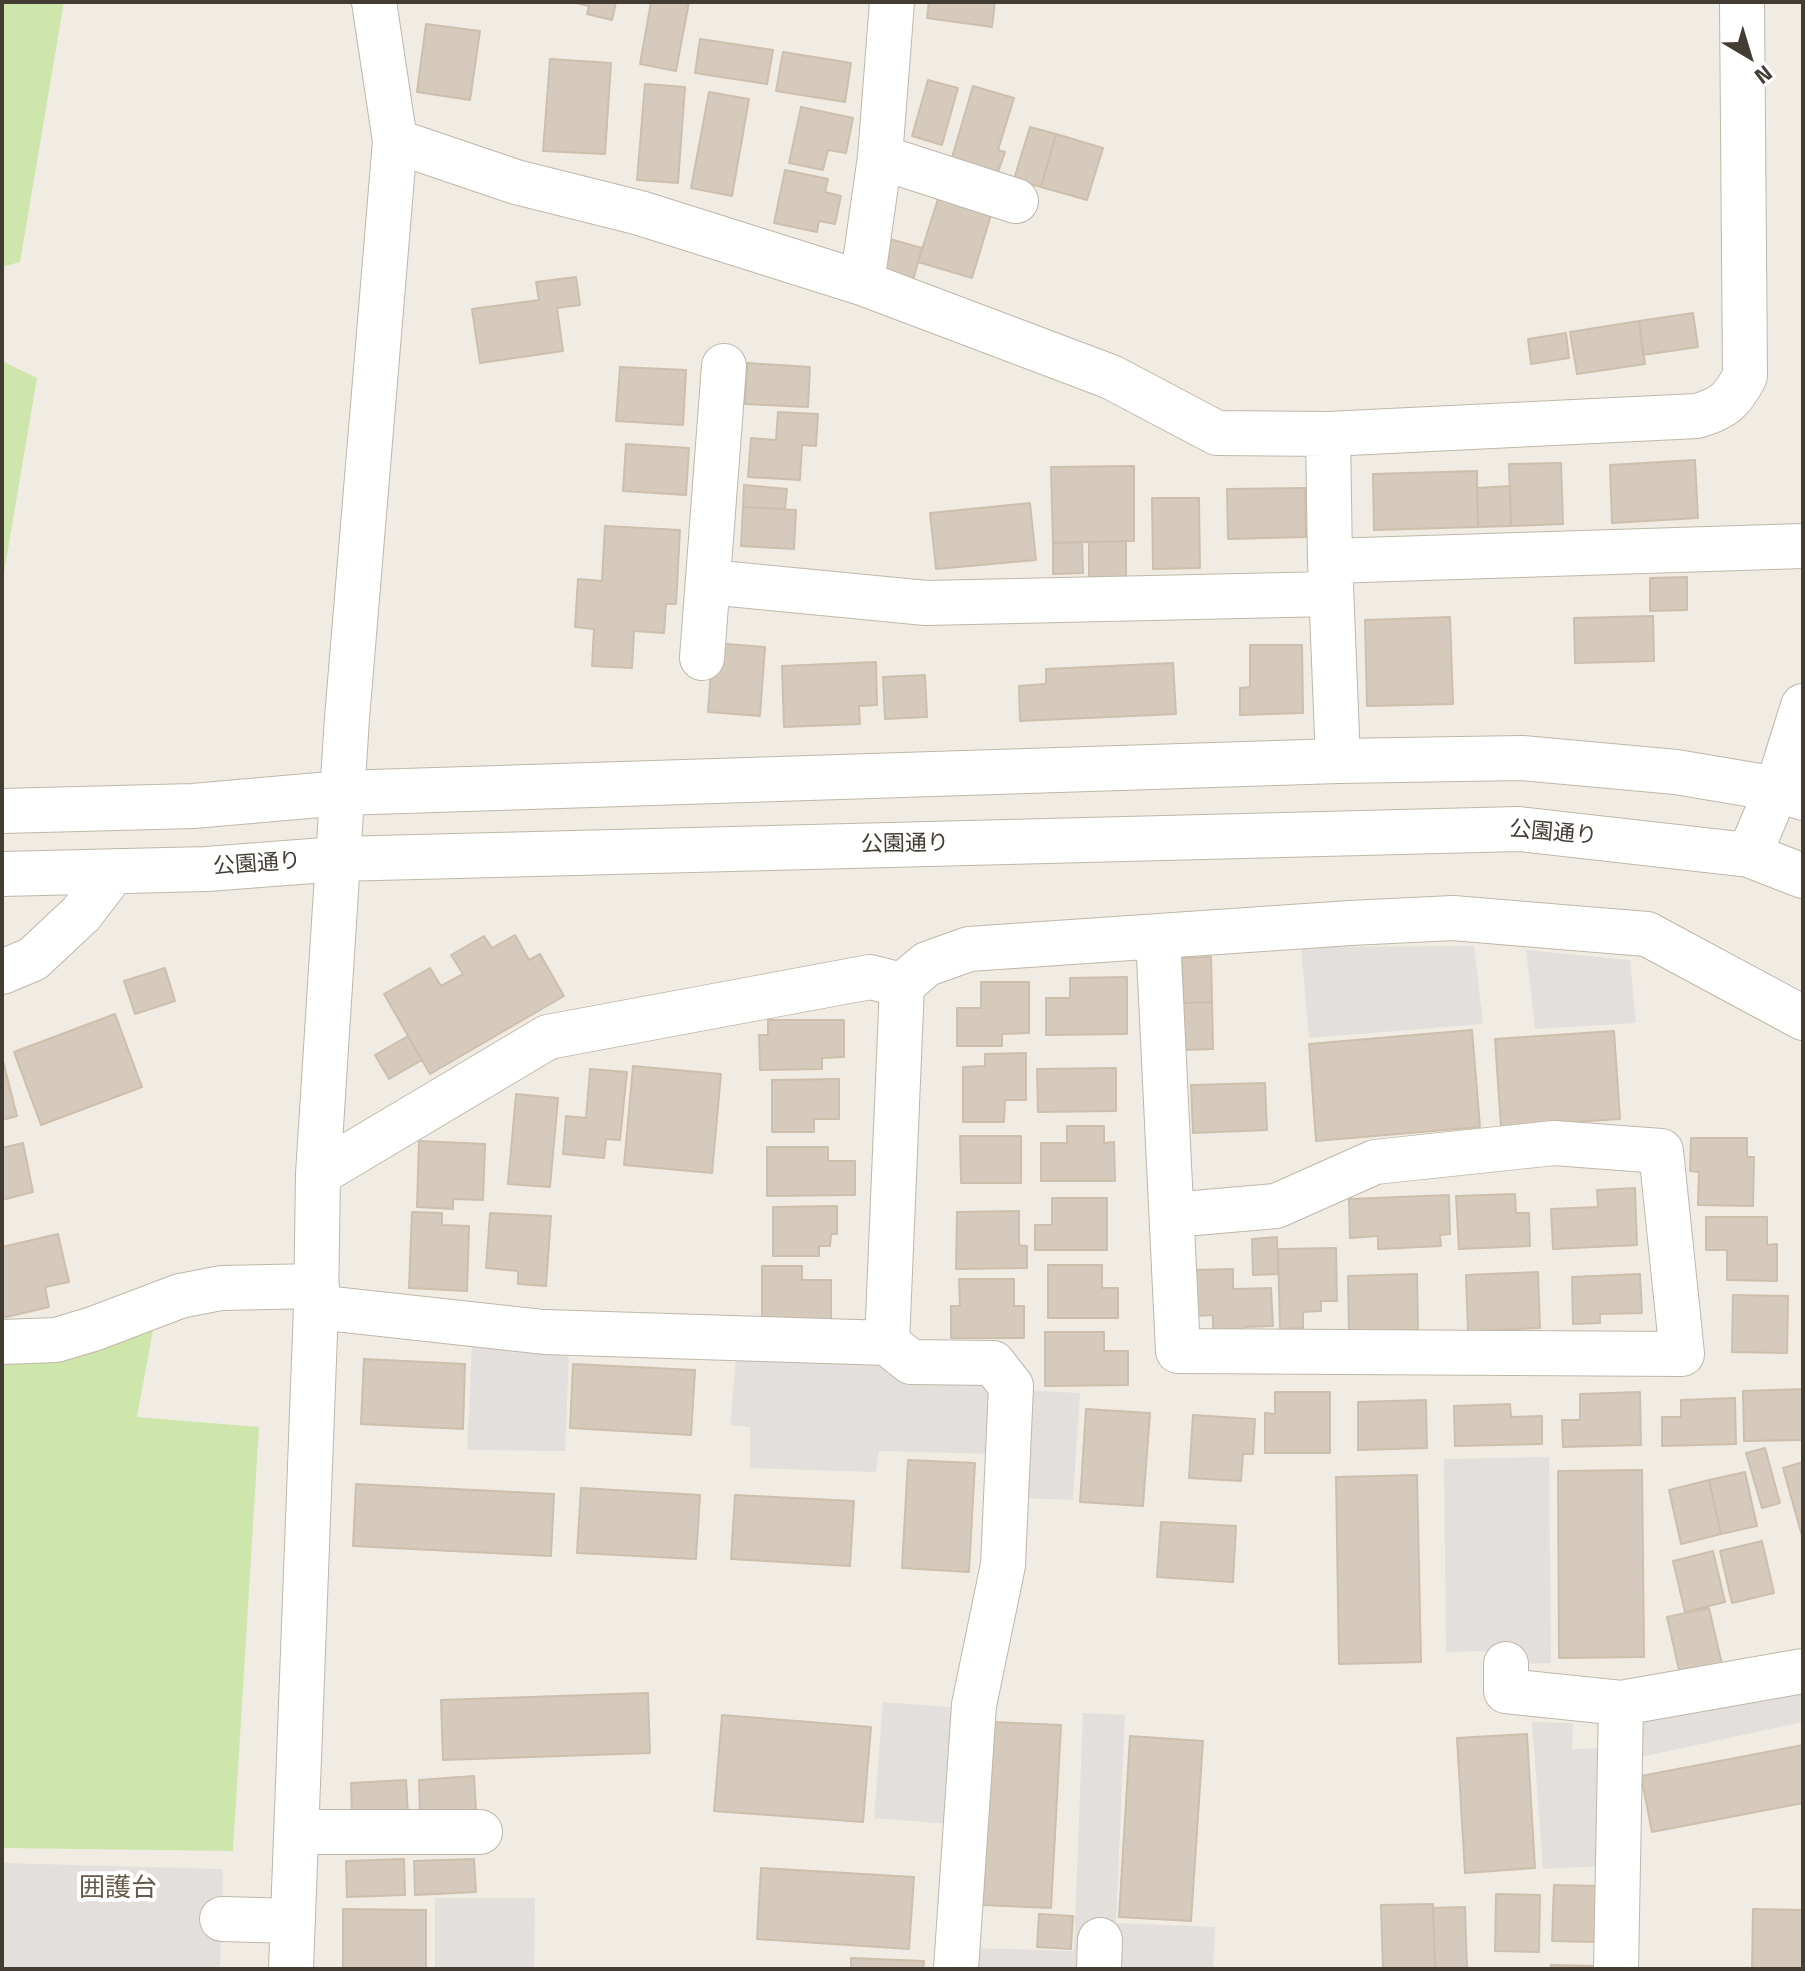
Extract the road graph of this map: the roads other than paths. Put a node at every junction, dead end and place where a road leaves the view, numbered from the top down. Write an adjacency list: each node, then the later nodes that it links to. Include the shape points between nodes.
1 (374, 2): 4 (street)
2 (892, 2): 5 (street)
3 (1742, 2): 9 (street, via 1745,376 1735,395 1720,409 1697,416)
4 (395, 141): 7 (street, via 516,182 640,213); 16 (street)
5 (880, 157): 6 (street); 7 (street)
6 (1016, 201)
7 (862, 283): 9 (street, via 1111,377 1217,433)
8 (724, 366): 12 (street)
9 (1328, 434): 11 (street)
10 (1803, 546): 11 (street)
11 (1330, 577): 12 (street, via 926,603); 15 (street)
12 (709, 582): 13 (street)
13 (702, 658)
14 (1803, 706): 17 (street)
15 (1338, 761): 16 (street); 17 (street, via 1522,758 1676,772)
16 (342, 793): 18 (street, via 193,806); 20 (street)
17 (1790, 793): 19 (street)
18 (2, 811)
19 (1749, 855): 20 (street, 公園通り, via 1519,829); 23 (street, 公園通り)
20 (338, 859): 21 (street, 公園通り); 28 (street)
21 (114, 871): 22 (street, 公園通り); 25 (street, via 81,914 33,959)
22 (2, 874)
23 (1803, 876)
24 (1158, 936): 26 (street, via 969,949 927,964); 27 (street, via 1453,918 1647,934); 29 (street)
25 (2, 972)
26 (902, 985): 28 (street, via 870,977 548,1037); 32 (street)
27 (1803, 1018)
28 (318, 1174): 30 (street)
29 (1172, 1215): 29 (street, via 1276,1206 1375,1162 1554,1143 1661,1151 1682,1354 1178,1351)
30 (316, 1296): 31 (street, via 221,1288 180,1296 56,1340); 32 (street, via 544,1332); 36 (street)
31 (2, 1342)
32 (887, 1343): 41 (street, via 911,1362 993,1363 1011,1386 1003,1565 974,1705)
33 (1506, 1664): 35 (street, via 1506,1691)
34 (1803, 1671): 35 (street)
35 (1621, 1703): 42 (street)
36 (297, 1832): 37 (street); 39 (street)
37 (480, 1832)
38 (222, 1919): 39 (street)
39 (293, 1921): 40 (street)
40 (291, 1969)
41 (965, 1969)
42 (1616, 1969)

